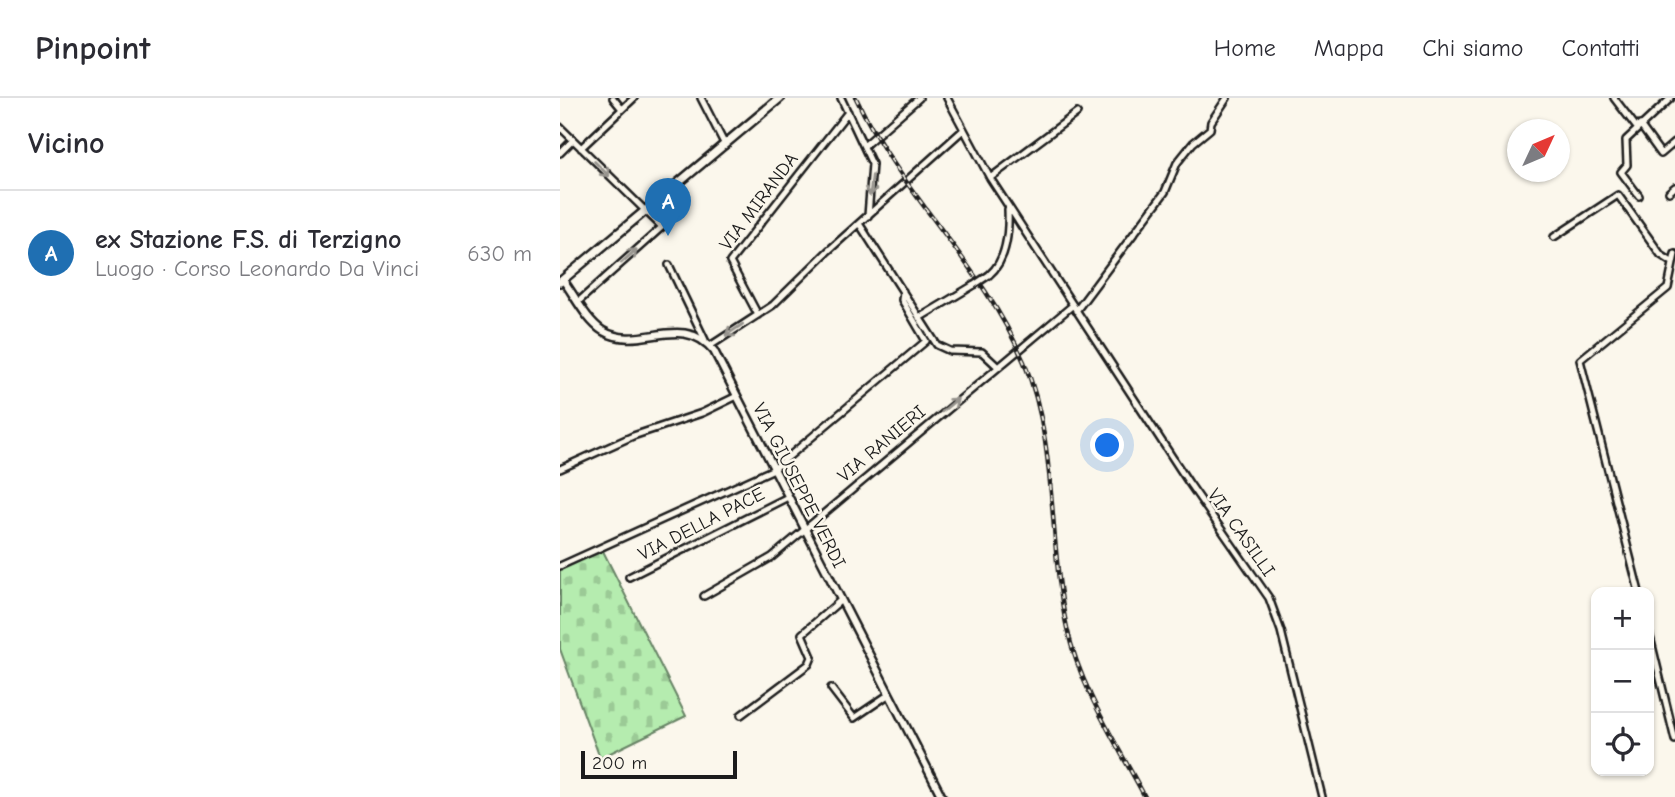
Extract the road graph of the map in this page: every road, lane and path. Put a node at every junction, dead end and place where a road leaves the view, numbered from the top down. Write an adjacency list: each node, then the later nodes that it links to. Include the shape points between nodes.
1 (613, 98): 11 (street)
2 (635, 98): 11 (street)
3 (701, 98): 19 (street)
4 (780, 98): 19 (main road)
5 (841, 98): 12 (street)
6 (919, 98): 20 (street)
7 (947, 98): 16 (street, VIA CASILLI)
8 (1227, 98): 38 (street, VIA RANIERI, via 1210,129 1177,163 1165,192)
9 (1614, 98): 14 (street)
10 (1671, 98): 14 (street)
11 (622, 109): 21 (street)
12 (848, 112): 20 (street); 39 (street, VIA MIRANDA, via 730,262)
13 (1077, 113): 23 (street)
14 (1639, 126): 18 (street, via 1661,154); 26 (street, via 1626,140 1627,165 1621,172)
15 (560, 128): 17 (street)
16 (962, 131): 23 (street, VIA CASILLI); 29 (street)
17 (573, 140): 21 (street); 22 (street)
18 (1675, 142)
19 (725, 145): 28 (main road)
20 (864, 146): 29 (street, one-way to 29, via 872,170)
21 (581, 148): 28 (street, one-way to 28)
22 (560, 153)
23 (990, 178): 27 (street, VIA CASILLI)
24 (1675, 187): 25 (street)
25 (1669, 192)
26 (1639, 196)
27 (1008, 206): 38 (street, VIA CASILLI); 40 (street, bridge, via 1000,264)
28 (645, 211): 35 (main road); 37 (street, one-way to 28, via 662,227)
29 (867, 216): 30 (street)
30 (860, 225): 36 (street); 39 (street)
31 (1554, 237): 33 (street, via 1618,195 1661,255)
32 (1675, 254): 33 (street)
33 (1672, 262): 50 (street, via 1668,288 1657,300 1580,360)
34 (669, 265): 41 (street)
35 (562, 281): 37 (street)
36 (903, 291): 40 (street); 45 (street, via 902,300 926,341)
37 (578, 302): 41 (street, via 597,327 613,335 686,332)
38 (1075, 308): 42 (street, VIA RANIERI); 59 (street, VIA CASILLI, via 1269,598)
39 (758, 315): 41 (street, one-way to 41)
40 (919, 318): 42 (street, via 937,345 950,351 982,352)
41 (707, 343): 43 (street, VIA GIUSEPPE VERDI)
42 (997, 366): 47 (street, VIA RANIERI, one-way to 42)
43 (737, 396): 44 (street); 45 (street, VIA GIUSEPPE VERDI)
44 (560, 469)
45 (774, 469): 46 (street, VIA GIUSEPPE VERDI); 48 (street)
46 (788, 497): 47 (street, VIA GIUSEPPE VERDI); 49 (street, VIA DELLA PACE)
47 (805, 529): 51 (street, VIA RANIERI, via 762,564); 52 (street, VIA GIUSEPPE VERDI)
48 (560, 566)
49 (629, 577)
50 (1638, 587)
51 (704, 596)
52 (841, 600): 55 (street, VIA GIUSEPPE VERDI); 56 (street, via 802,634 812,657 809,664)
53 (1653, 650): 57 (street)
54 (831, 688): 55 (street, via 854,718)
55 (888, 695): 58 (street, VIA GIUSEPPE VERDI)
56 (741, 715)
57 (1675, 740)
58 (942, 797)
59 (1322, 797)

